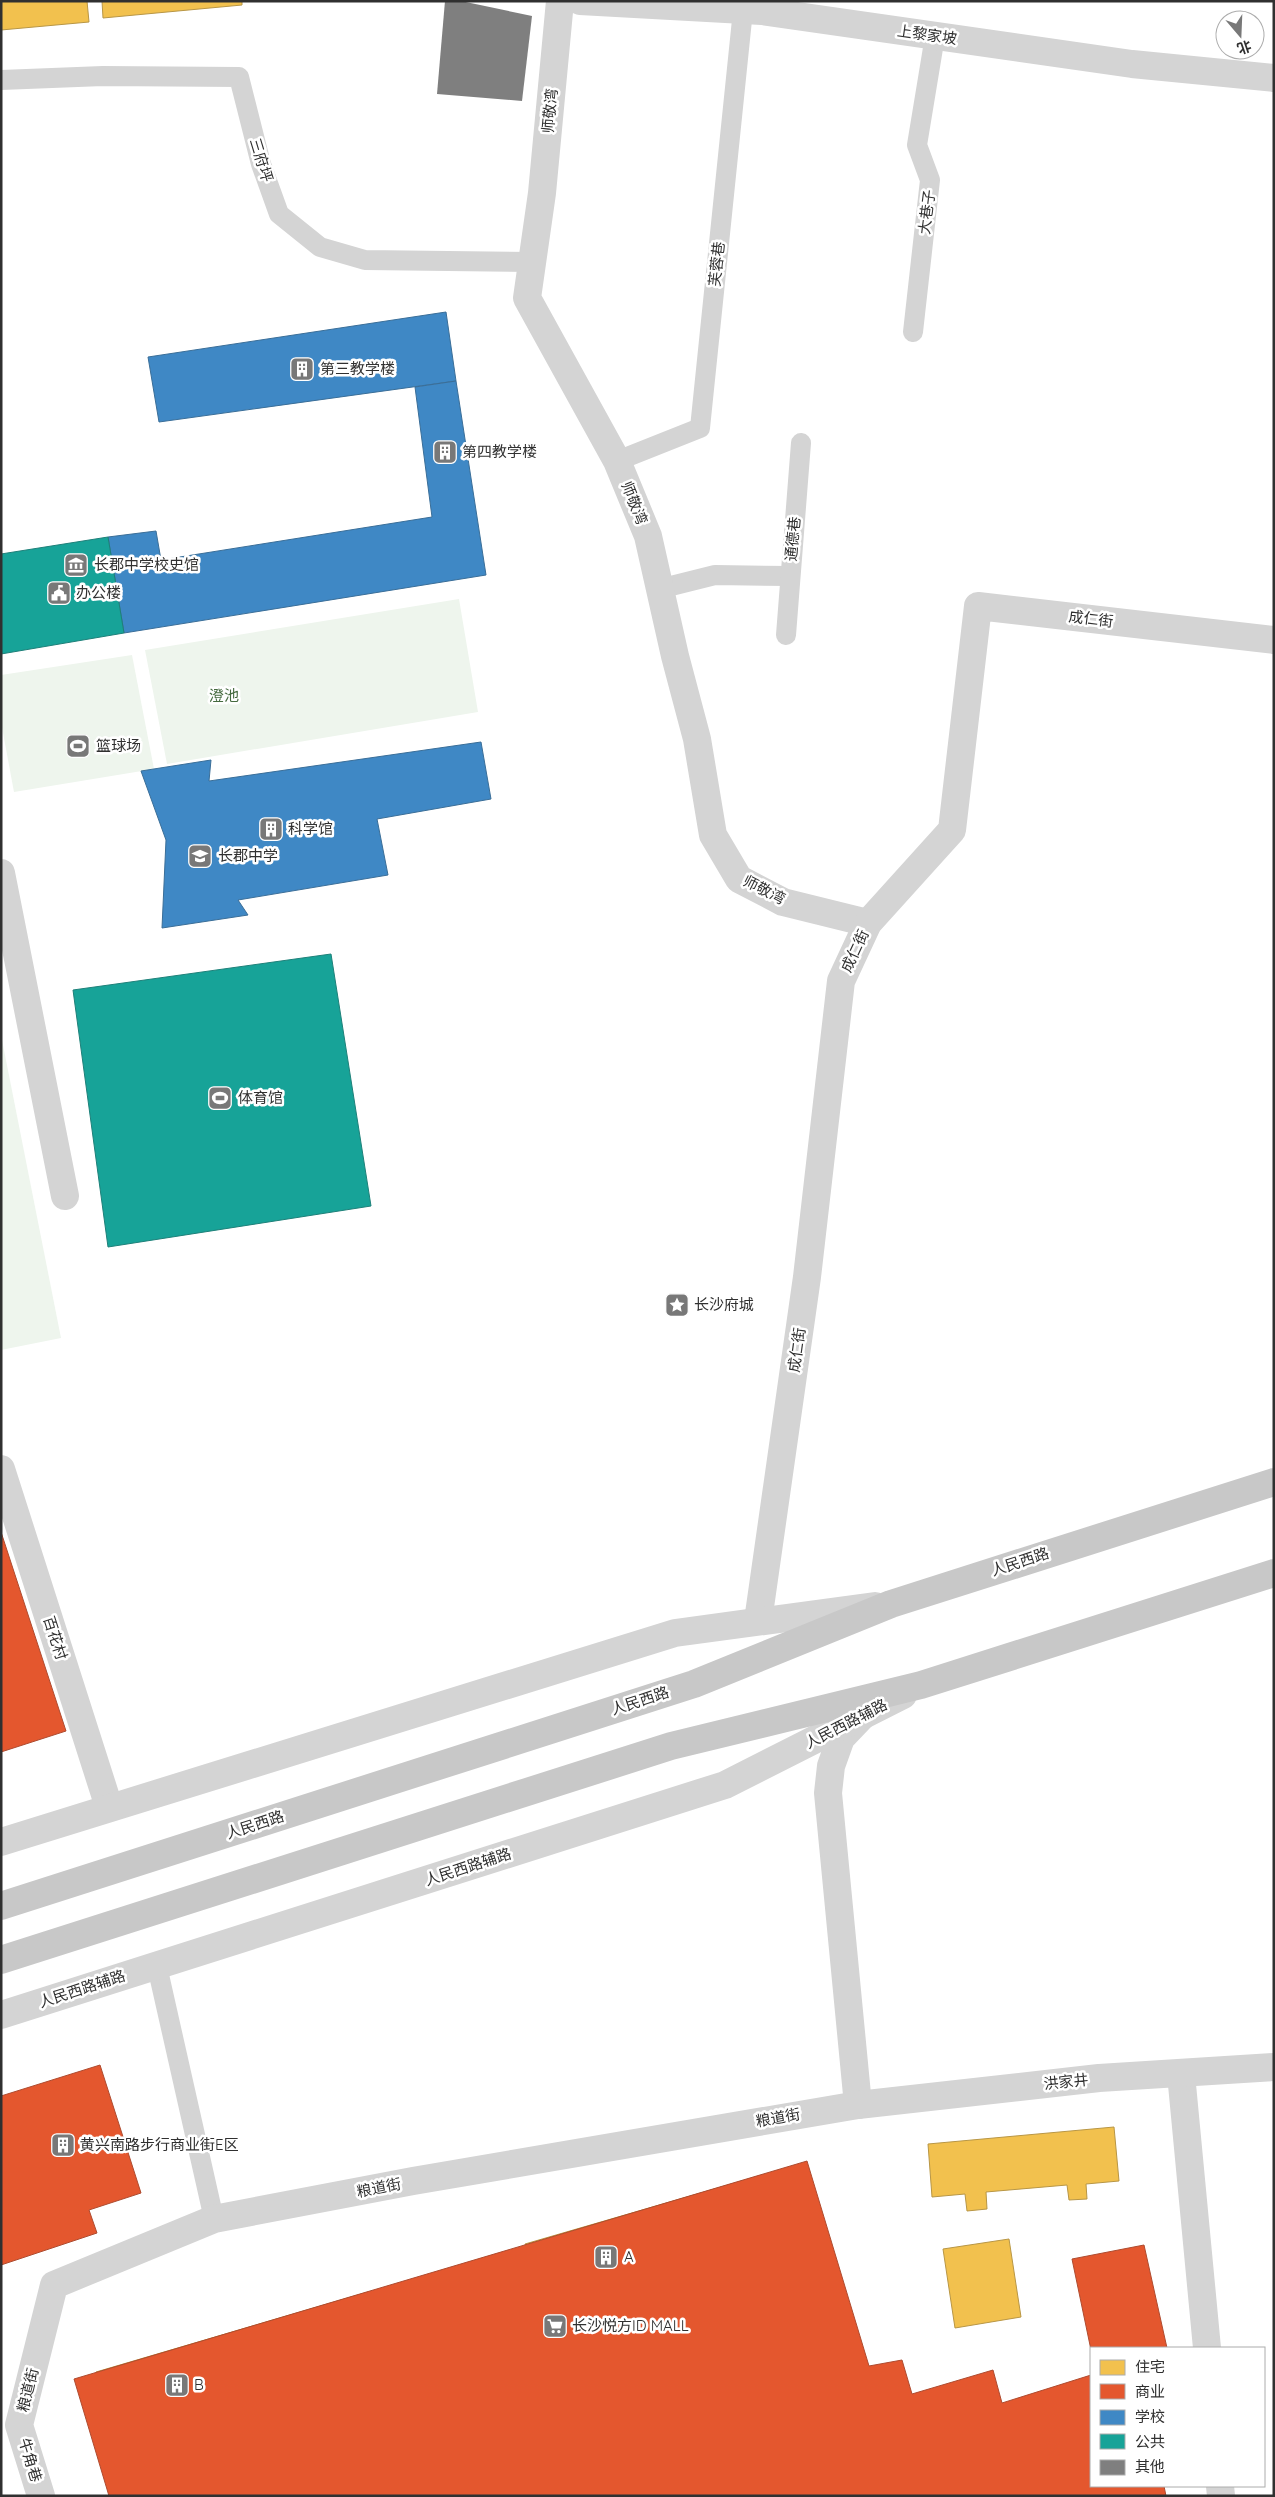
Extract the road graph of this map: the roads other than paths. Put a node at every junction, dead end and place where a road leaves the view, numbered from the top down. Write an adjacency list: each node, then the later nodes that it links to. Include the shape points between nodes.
1 (560, 1): 7 (street, 师敬湾)
2 (580, 1): 3 (street, 上黎家坡)
3 (743, 10): 4 (street, 上黎家坡); 10 (lane, 芙蓉巷, via 700,428)
4 (935, 36): 5 (street, 上黎家坡, via 1132,64); 8 (lane, 大巷子, via 917,145 930,180)
5 (1274, 78)
6 (1, 80): 7 (lane, 三府坪, via 103,76 239,77 261,164 279,214 320,246 365,260)
7 (533, 262): 10 (street, 师敬湾, via 527,298)
8 (913, 332)
9 (801, 444): 11 (lane, 通德巷)
10 (617, 461): 12 (street, 师敬湾, via 648,536)
11 (790, 576): 12 (lane, via 715,575); 13 (lane, 通德巷)
12 (659, 588): 16 (street, 师敬湾, via 697,739 713,835 739,879 783,902)
13 (786, 635)
14 (1274, 640): 16 (street, 成仁街, via 978,606 952,830)
15 (1, 873): 17 (street)
16 (868, 923): 22 (street, 成仁街, via 841,980 807,1276)
17 (65, 1196)
18 (1, 1469): 25 (street, 百花村)
19 (1274, 1482): 21 (main road, 人民西路)
20 (1274, 1573): 23 (main road)
21 (891, 1604): 22 (street); 27 (main road, 人民西路, via 694,1684)
22 (758, 1621): 25 (street, via 676,1633)
23 (921, 1686): 24 (street, 人民西路辅路); 28 (main road, via 671,1746)
24 (862, 1716): 29 (street, 人民西路辅路, via 725,1785); 33 (street, via 841,1738 831,1766 828,1793)
25 (109, 1807): 26 (street)
26 (1, 1842)
27 (1, 1906)
28 (1, 1960)
29 (157, 1966): 30 (street, 人民西路辅路); 34 (lane)
30 (1, 2015)
31 (1274, 2067): 32 (street, 洪家井)
32 (1181, 2074): 33 (street, 洪家井, via 1099,2078); 35 (street)
33 (858, 2105): 34 (street, 粮道街)
34 (214, 2219): 36 (street, 粮道街, via 54,2284)
35 (1207, 2347)
36 (19, 2425): 37 (street, 牛角巷)
37 (41, 2496)

